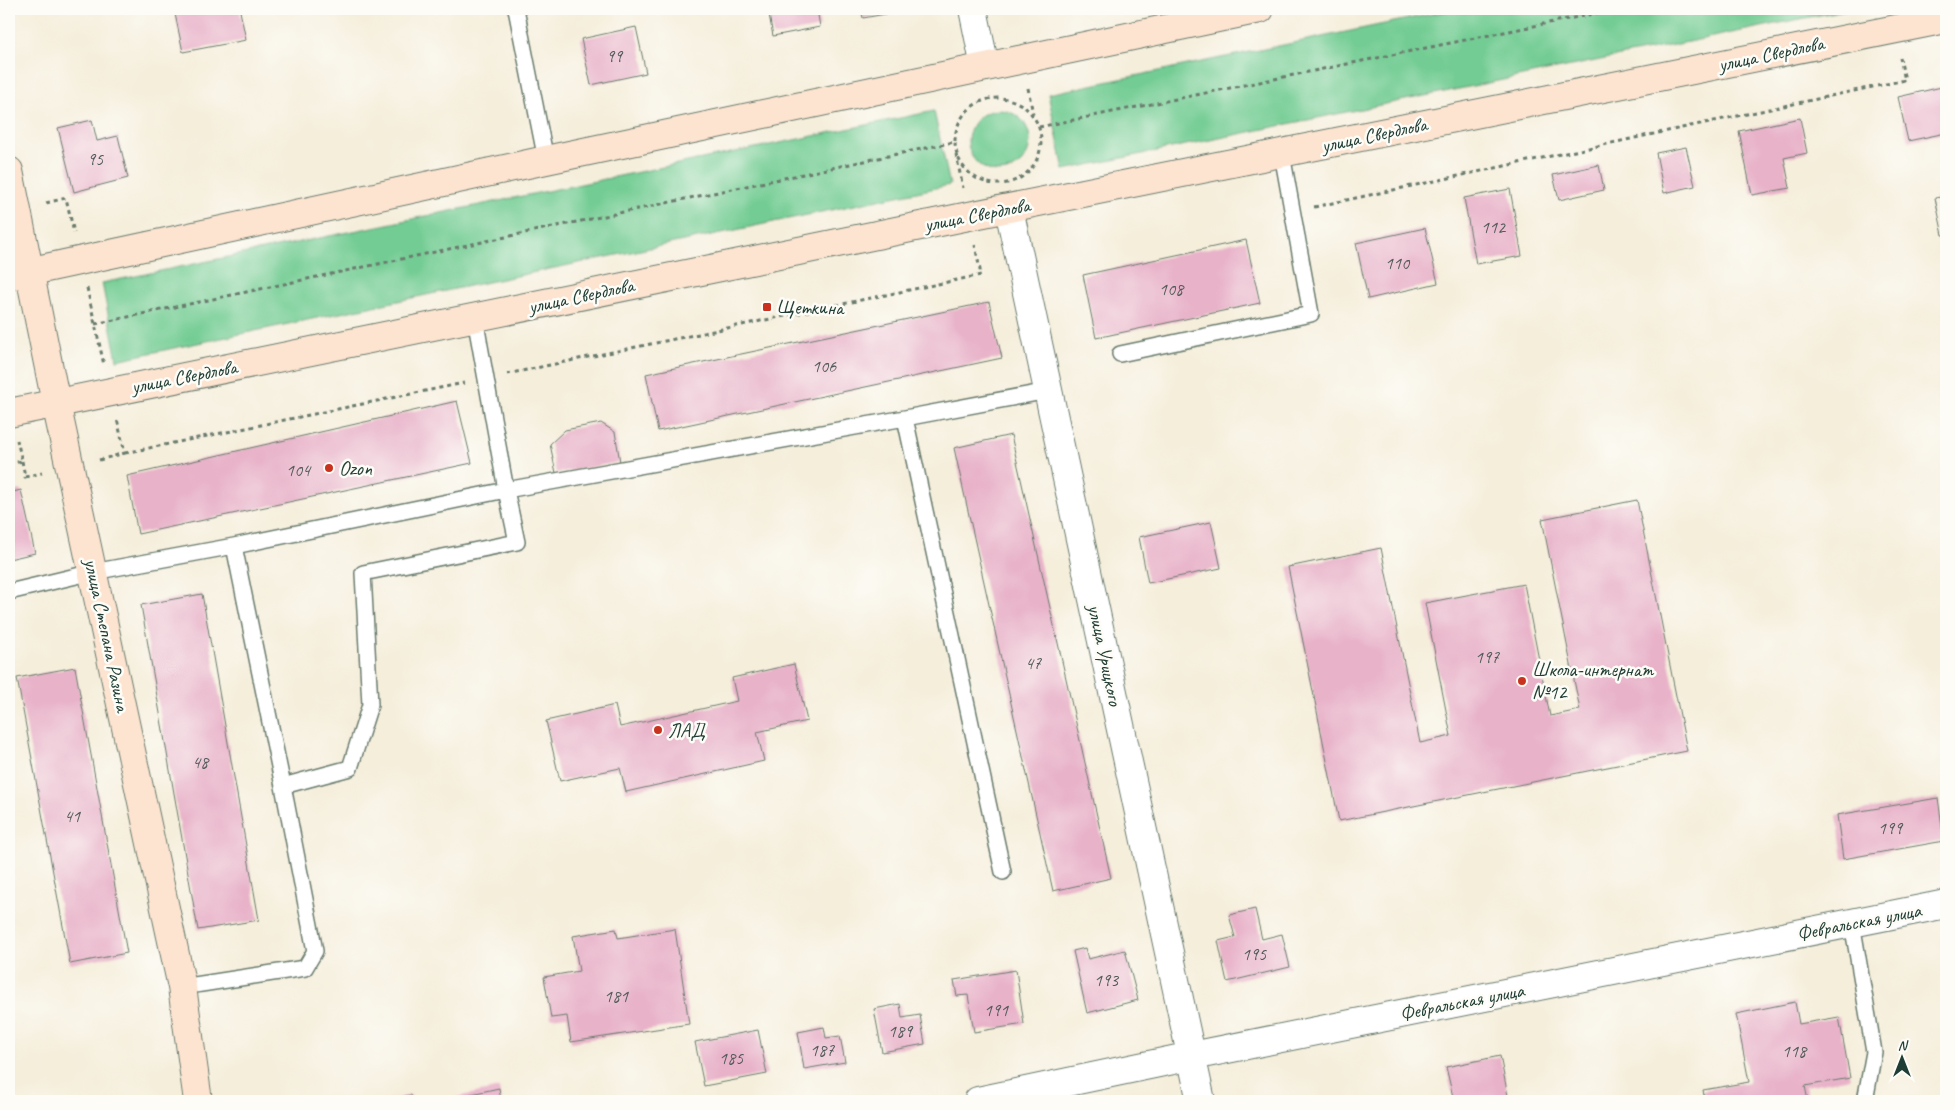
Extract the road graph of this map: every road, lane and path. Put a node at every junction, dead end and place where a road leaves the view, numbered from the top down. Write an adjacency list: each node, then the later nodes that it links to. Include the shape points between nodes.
1 (516, 9): 12 (lane)
2 (974, 9): 7 (street)
3 (1260, 9): 7 (main road)
4 (1617, 9): 8 (path)
5 (1946, 18): 6 (main road, улица Свердлова)
6 (1894, 29): 11 (main road, улица Свердлова); 16 (path, via 1905,80)
7 (985, 67): 12 (main road)
8 (1039, 127): 9 (path, via 1025,107 1014,101 990,98 968,109 960,119); 10 (path, via 1040,152 1035,163 1017,180 1005,184 981,181 970,175)
9 (954, 142): 10 (path); 21 (path)
10 (956, 154): 17 (path)
11 (1282, 154): 15 (main road, улица Свердлова); 16 (lane)
12 (546, 160): 18 (main road)
13 (9, 171): 14 (main road, улица Степана Разина)
14 (17, 209): 18 (path, via 66,198); 19 (main road, улица Степана Разина)
15 (1009, 209): 17 (main road, улица Свердлова); 24 (street, улица Урицкого)
16 (1292, 212): 22 (lane, via 1311,314)
17 (969, 216): 20 (main road, улица Свердлова); 23 (path, via 981,274)
18 (81, 261): 19 (main road); 21 (path)
19 (20, 274): 26 (main road, улица Степана Разина)
20 (475, 318): 23 (lane); 25 (main road, улица Свердлова)
21 (95, 324): 25 (path)
22 (1120, 354)
23 (486, 378): 29 (path); 32 (lane)
24 (1048, 390): 28 (lane); 41 (street, улица Урицкого)
25 (111, 392): 26 (main road, улица Свердлова); 29 (path)
26 (56, 403): 27 (main road, улица Свердлова); 31 (main road, улица Степана Разина)
27 (9, 413)
28 (905, 418): 32 (lane); 37 (lane)
29 (125, 453): 31 (path)
30 (22, 461): 31 (path, via 25,477)
31 (70, 467): 34 (main road, улица Степана Разина)
32 (506, 490): 33 (lane); 36 (lane, via 517,542 364,573 370,705 350,768)
33 (234, 546): 34 (lane); 36 (lane)
34 (93, 572): 35 (lane); 40 (main road, улица Степана Разина)
35 (9, 592)
36 (284, 786): 40 (lane, via 315,951 305,968)
37 (1004, 872)
38 (1946, 904): 39 (street, Февральская улица)
39 (1852, 923): 41 (street, Февральская улица); 45 (lane, via 1874,1052)
40 (182, 987): 42 (main road, улица Степана Разина)
41 (1192, 1056): 43 (street, Февральская улица); 44 (street, улица Урицкого)
42 (198, 1101)
43 (978, 1101)
44 (1201, 1101)
45 (1865, 1101)

